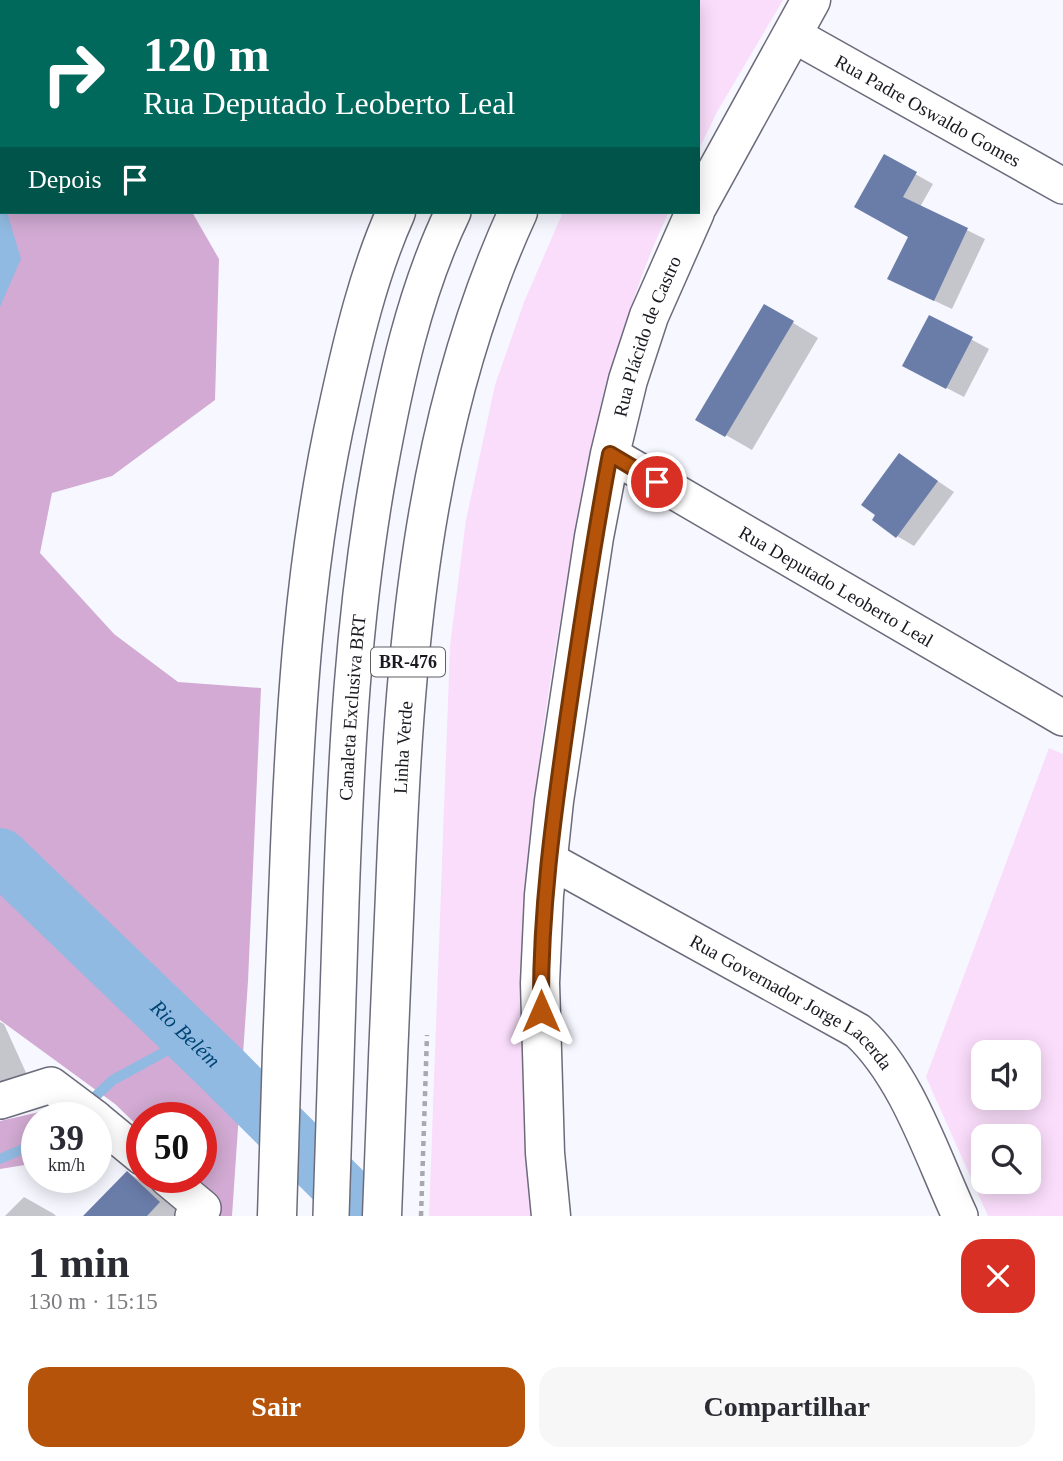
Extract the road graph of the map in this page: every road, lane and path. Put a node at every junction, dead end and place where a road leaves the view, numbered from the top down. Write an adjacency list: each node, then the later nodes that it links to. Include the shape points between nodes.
1 (811, 0): 2 (main road)
2 (792, 34): 3 (street, Rua Padre Oswaldo Gomes); 4 (main road)
3 (1063, 186)
4 (700, 201)
5 (395, 214): 19 (main road, via 369,286 346,373 329,446 307,593 294,748)
6 (452, 214): 20 (street, Canaleta Exclusiva BRT, via 422,288 403,358 359,601 347,748)
7 (516, 214): 21 (main road, Linha Verde / BR-476, via 475,315 455,384 420,571 403,733)
8 (694, 214): 9 (main road, Rua Plácido de Castro, via 649,316)
9 (610, 454): 10 (street, Rua Deputado Leoberto Leal); 11 (main road, Rua Plácido de Castro)
10 (1063, 718)
11 (547, 859): 23 (main road, Rua Plácido de Castro, via 541,997); 24 (street, Rua Governador Jorge Lacerda, via 858,1031 895,1078)
12 (427, 1034): 22 (path)
13 (0, 1101): 14 (street, via 51,1085)
14 (73, 1102)
15 (112, 1132): 16 (street)
16 (126, 1144)
17 (181, 1193): 18 (street)
18 (200, 1213)
19 (277, 1216)
20 (331, 1216)
21 (382, 1216)
22 (421, 1216)
23 (551, 1216)
24 (960, 1216)

